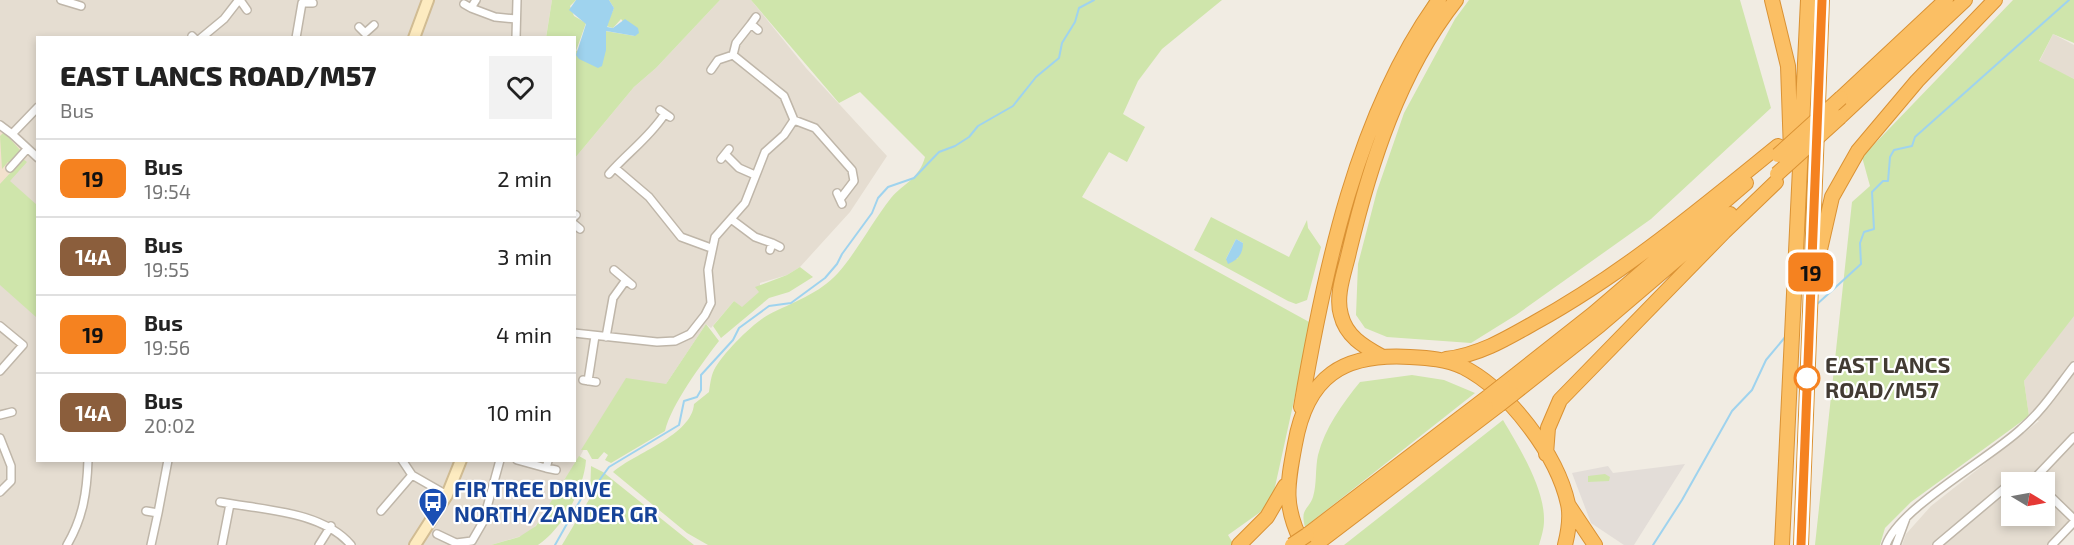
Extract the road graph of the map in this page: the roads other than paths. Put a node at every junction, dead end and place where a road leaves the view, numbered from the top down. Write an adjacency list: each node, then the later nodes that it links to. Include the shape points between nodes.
1 (62, 0): 14 (street)
2 (428, 0): 26 (street)
3 (476, 0): 19 (street, via 468,6 495,17)
4 (517, 0): 19 (street)
5 (1439, 0): 64 (highway, via 1401,61 1355,175 1323,297)
6 (1455, 0): 56 (highway, via 1417,64 1380,141 1342,283 1339,304 1344,324 1359,343)
7 (1772, 0): 49 (highway, via 1791,89)
8 (1808, 0): 49 (highway)
9 (1822, 0): 50 (highway)
10 (1946, 0): 36 (highway, bridge)
11 (1965, 0): 43 (highway, bridge)
12 (1995, 0): 50 (highway, via 1878,126 1847,168 1835,190 1823,233)
13 (239, 1): 17 (street); 24 (street)
14 (70, 3): 16 (street); 18 (street)
15 (313, 3): 25 (street, via 302,3)
16 (81, 6)
17 (247, 10)
18 (68, 12)
19 (516, 19): 27 (street)
20 (375, 25): 23 (street)
21 (359, 27): 23 (street)
22 (758, 30): 28 (street, via 754,20 736,43)
23 (366, 35)
24 (203, 36)
25 (296, 36)
26 (415, 36)
27 (516, 36)
28 (733, 55): 29 (street, via 717,60); 32 (street, via 784,96)
29 (711, 70)
30 (36, 109): 34 (street)
31 (664, 114): 40 (street, via 648,138)
32 (794, 120): 42 (street, via 765,152); 44 (street, via 815,128 852,170 854,181)
33 (0, 125): 34 (street)
34 (12, 134): 35 (street)
35 (27, 149): 38 (street); 39 (street)
36 (1778, 151): 57 (highway, via 1605,281 1478,353); 61 (highway)
37 (725, 154): 42 (street, via 739,168)
38 (36, 156)
39 (10, 168)
40 (615, 168): 41 (street); 47 (street, via 649,197 681,237)
41 (609, 174)
42 (755, 175): 45 (street, via 745,203)
43 (1777, 178): 61 (highway, via 1600,325); 67 (highway, via 1560,400 1548,428)
44 (840, 198)
45 (731, 219): 46 (street, via 755,237); 47 (street, via 719,231)
46 (780, 247)
47 (711, 248): 54 (street, via 711,303 690,334 666,342)
48 (614, 270): 54 (street, via 629,282 613,298)
49 (1796, 284): 104 (highway)
50 (1810, 309): 55 (highway)
51 (0, 326): 59 (street, via 23,345)
52 (576, 333): 53 (street)
53 (594, 336): 54 (street); 60 (street)
54 (606, 337)
55 (1808, 342): 105 (highway, via 1802,378); 106 (highway)
56 (1381, 356): 57 (highway); 64 (highway, via 1350,363 1324,380)
57 (1441, 360): 67 (highway, via 1460,366 1490,385 1521,416)
58 (2074, 366): 89 (street, via 2020,431)
59 (0, 371)
60 (589, 381)
61 (1508, 390): 93 (highway, bridge)
62 (12, 412): 63 (street)
63 (0, 415)
64 (1298, 424): 78 (highway)
65 (2074, 437): 76 (street)
66 (0, 438): 80 (street, via 11,466 11,481)
67 (1546, 454): 85 (highway)
68 (88, 462): 94 (street, via 87,490 78,528)
69 (168, 462): 88 (street)
70 (403, 462): 77 (street)
71 (460, 462): 81 (street)
72 (499, 462): 92 (street, via 483,522 472,541 456,543)
73 (532, 462): 74 (street)
74 (547, 464): 75 (street)
75 (556, 470)
76 (2044, 472)
77 (412, 475): 81 (street); 87 (street)
78 (1287, 481): 93 (highway, via 1289,513); 100 (highway, via 1267,517)
79 (2001, 491): 109 (street)
80 (0, 492)
81 (447, 495): 99 (street)
82 (2055, 501): 90 (street)
83 (220, 502): 84 (street)
84 (230, 504): 91 (street); 96 (street)
85 (1568, 504): 102 (highway); 103 (highway)
86 (146, 511): 88 (street)
87 (380, 512)
88 (158, 513): 95 (street)
89 (1906, 518): 107 (street, via 1894,528); 108 (street)
90 (2074, 520): 110 (street)
91 (331, 526): 97 (street); 98 (street)
92 (437, 534)
93 (1308, 542): 101 (highway, bridge)
94 (67, 545)
95 (151, 545)
96 (222, 545)
97 (319, 545)
98 (351, 545)
99 (415, 545)
100 (1239, 545)
101 (1292, 545)
102 (1565, 545)
103 (1595, 545)
104 (1782, 545)
105 (1792, 545)
106 (1801, 545)
107 (1886, 545)
108 (1896, 545)
109 (1937, 545)
110 (2052, 545)

